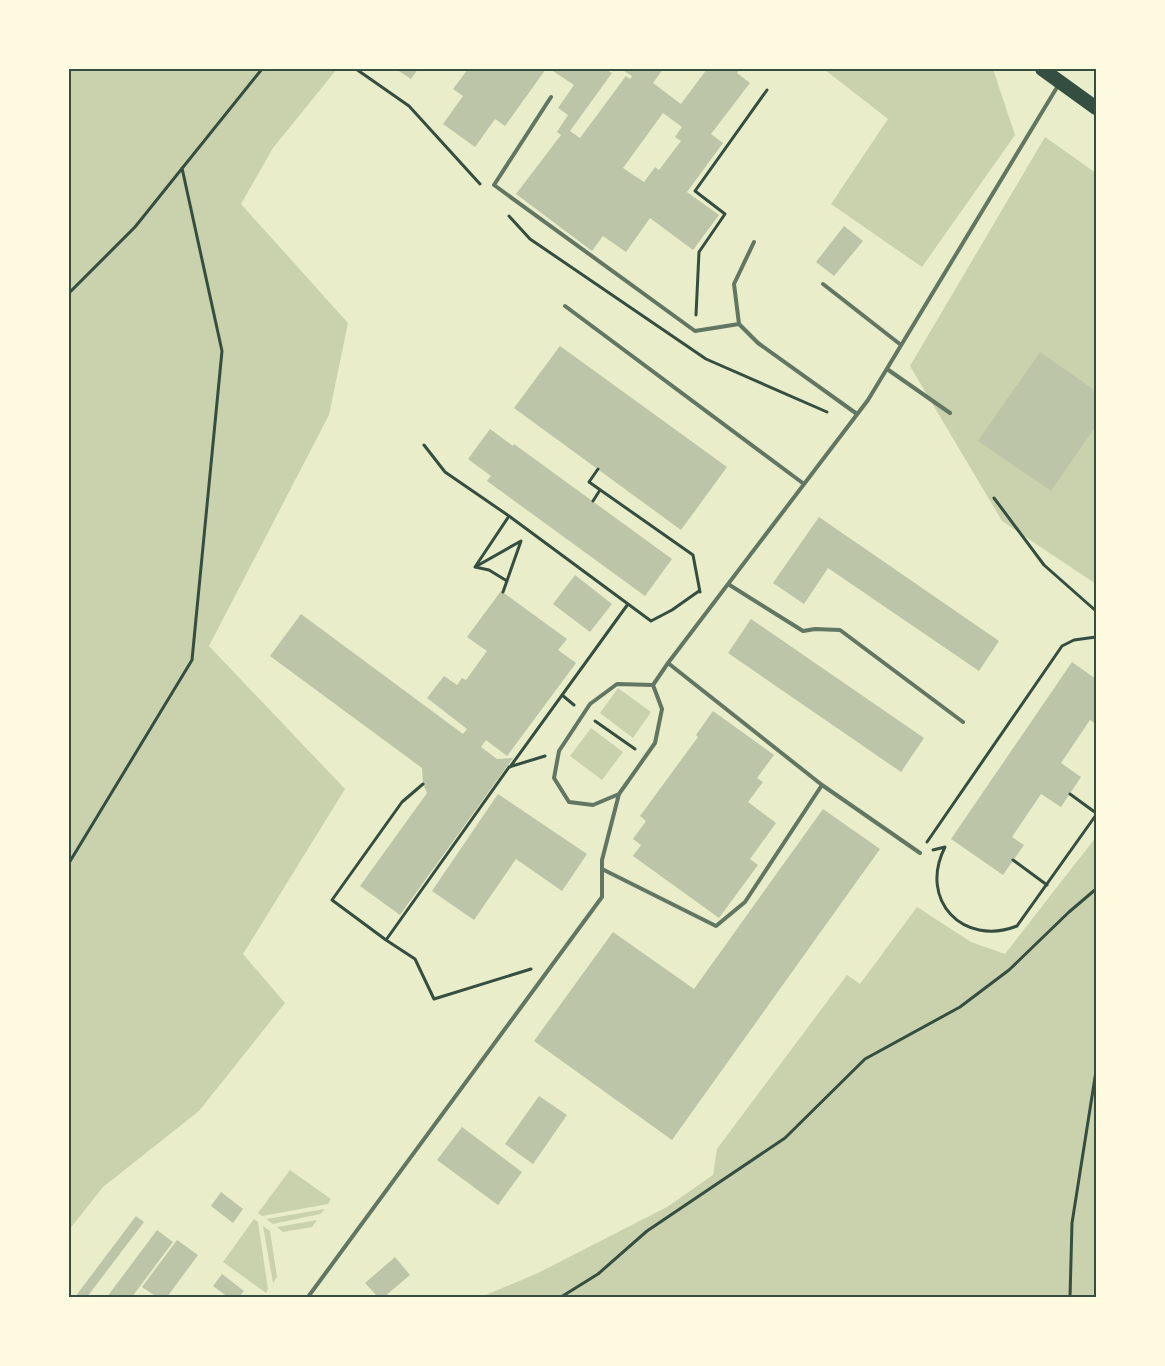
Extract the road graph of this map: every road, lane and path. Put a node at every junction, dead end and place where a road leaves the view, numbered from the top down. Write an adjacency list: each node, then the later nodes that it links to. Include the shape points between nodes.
1 (262, 69): 9 (path)
2 (356, 69): 7 (path)
3 (1042, 69): 4 (highway)
4 (1060, 82): 8 (highway); 16 (lane)
5 (767, 90): 15 (path, via 696,191 725,214 699,252)
6 (552, 97): 15 (lane, via 494,185)
7 (409, 106)
8 (1096, 108)
9 (182, 168): 12 (path, via 135,227); 52 (path, via 222,351 192,660)
10 (754, 242): 14 (lane, via 734,284)
11 (823, 284): 16 (lane)
12 (69, 293)
13 (565, 306): 23 (lane)
14 (740, 324): 15 (lane); 20 (lane, via 758,343)
15 (695, 331): 17 (path)
16 (901, 345): 18 (lane)
17 (693, 351)
18 (887, 369): 19 (lane); 20 (lane)
19 (950, 413)
20 (857, 414): 23 (lane)
21 (424, 445): 27 (path, via 445,472)
22 (598, 469): 24 (path, via 589,482)
23 (804, 484): 30 (lane)
24 (600, 490): 26 (path); 31 (path, via 693,555)
25 (994, 498): 35 (path, via 1044,566)
26 (593, 501)
27 (509, 516): 28 (path); 33 (path)
28 (475, 567): 29 (path, via 489,570); 29 (path, via 521,541)
29 (507, 581): 32 (path)
30 (728, 584): 34 (lane); 41 (lane, via 803,631 840,630)
31 (699, 591): 33 (path, via 650,621); 34 (path)
32 (503, 592)
33 (628, 604): 39 (path)
34 (713, 604): 37 (lane)
35 (1096, 611)
36 (1096, 636): 50 (path, via 1062,646)
37 (668, 663): 38 (lane); 46 (lane)
38 (654, 685): 40 (lane, via 617,684 590,704); 43 (lane, via 662,709 655,743)
39 (562, 695): 40 (path); 44 (path)
40 (584, 713): 42 (lane); 43 (path)
41 (963, 722)
42 (559, 751): 44 (path); 47 (lane, via 554,778 569,802 593,805)
43 (645, 757): 47 (lane)
44 (509, 768): 56 (path)
45 (423, 784): 56 (path, via 402,802 332,900)
46 (822, 785): 50 (lane); 53 (lane, via 745,902 716,926)
47 (619, 794): 53 (lane)
48 (1070, 794): 49 (path)
49 (1096, 814): 54 (path)
50 (920, 853): 54 (path, via 945,847 936,872 940,898 956,919 980,931 992,932 1017,926)
51 (1013, 860): 54 (path)
52 (69, 863)
53 (602, 869): 57 (lane, via 602,897)
54 (1047, 885)
55 (1096, 888): 60 (path, via 1009,970 960,1007 865,1060 785,1138 647,1231 598,1274)
56 (386, 940): 57 (path, via 415,959 434,999)
57 (555, 961): 59 (lane)
58 (1096, 1071): 61 (path, via 1072,1223)
59 (308, 1297)
60 (561, 1297)
61 (1070, 1297)

